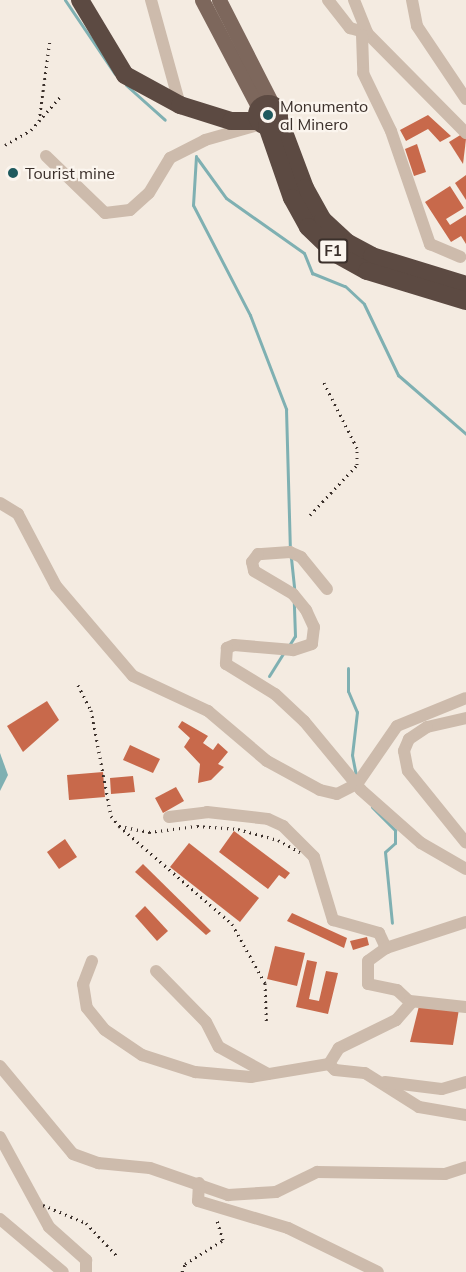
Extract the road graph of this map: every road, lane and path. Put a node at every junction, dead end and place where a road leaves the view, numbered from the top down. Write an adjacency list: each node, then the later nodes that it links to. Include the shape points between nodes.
1 (80, 0): 10 (highway, via 125,75)
2 (151, 0): 10 (street)
3 (202, 0): 11 (main road)
4 (219, 0): 11 (main road)
5 (328, 0): 8 (street)
6 (354, 0): 8 (street)
7 (412, 0): 9 (street, via 417,26)
8 (364, 34): 12 (street); 14 (street, via 363,73 391,131 430,244)
9 (466, 99)
10 (180, 105): 11 (highway, via 231,120)
11 (266, 117): 13 (street, via 170,158 149,193 130,210 105,213); 15 (highway, F1, via 323,220 348,243 372,256); 16 (highway, F1, via 308,227 336,254 367,272)
12 (466, 133)
13 (46, 156)
14 (460, 257)
15 (466, 285)
16 (466, 301)
17 (0, 503): 21 (street, via 18,514 56,586 133,676 208,711 267,761 320,790 337,794)
18 (327, 589): 21 (street, via 301,558 290,552 258,555 252,562 254,571 293,594 306,610 315,627 312,644 293,650 234,645 224,654 226,664 275,694 304,721)
19 (466, 698): 21 (street, via 397,726)
20 (466, 718): 23 (street, via 427,727 409,739 404,751 408,771)
21 (357, 784): 24 (street, via 421,843)
22 (169, 817): 26 (street, via 207,812 268,819 283,826 314,857 333,920 379,933)
23 (466, 843)
24 (466, 869)
25 (466, 920): 26 (street)
26 (386, 948): 29 (street, via 368,961 368,984 398,990)
27 (92, 961): 33 (street, via 83,984 87,1008 105,1030 142,1055 195,1072)
28 (156, 971): 33 (street, via 206,1022 219,1047)
29 (410, 1001): 30 (street); 31 (street, via 396,1020 339,1048)
30 (466, 1007)
31 (329, 1064): 33 (street); 34 (street, via 335,1070 365,1073)
32 (0, 1066): 39 (street, via 73,1154)
33 (272, 1075)
34 (384, 1082): 35 (street, via 442,1089); 36 (street, via 419,1107)
35 (466, 1082)
36 (466, 1115)
37 (0, 1137): 42 (street, via 49,1227 86,1260)
38 (466, 1167): 39 (street, via 445,1174 317,1172 276,1192 228,1196)
39 (199, 1183): 43 (street, via 198,1201 288,1228)
40 (0, 1219): 41 (street)
41 (63, 1272)
42 (86, 1272)
43 (378, 1272)

